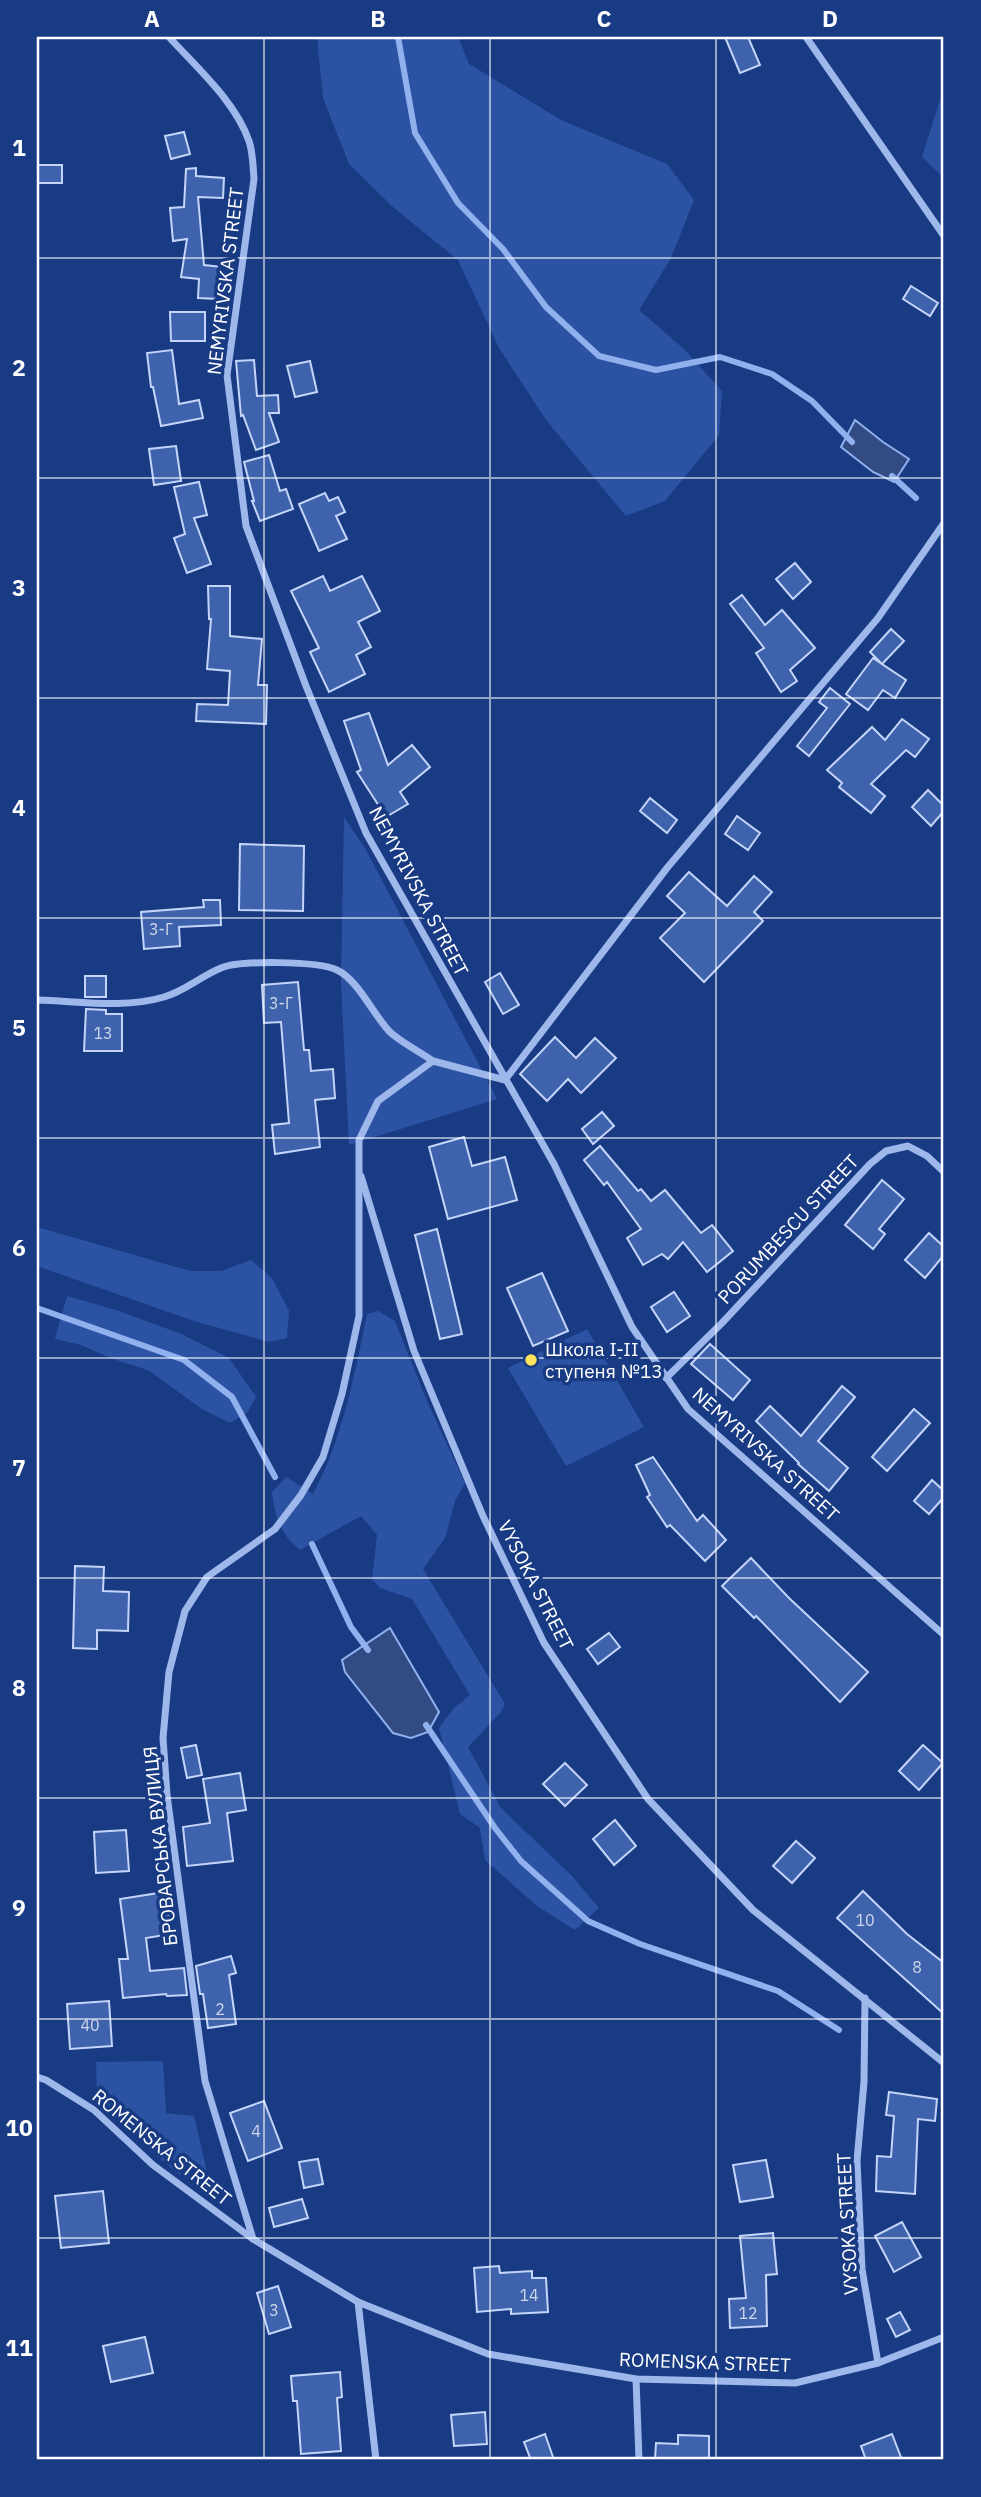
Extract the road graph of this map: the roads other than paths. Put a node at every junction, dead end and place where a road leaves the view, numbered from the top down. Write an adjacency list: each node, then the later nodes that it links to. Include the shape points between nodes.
1 (169, 37): 7 (street, NEMYRIVSKA STREET, via 238,118 253,157 227,375 246,526 366,833)
2 (806, 37): 3 (street)
3 (944, 236)
4 (944, 523): 7 (street, via 878,618 667,868)
5 (37, 1000): 6 (street, via 134,1003 164,998 223,967 310,965 337,970 390,1032)
6 (433, 1061): 7 (street); 8 (street, БРОВАРСЬКА ВУЛИЦЯ, via 378,1101 359,1140)
7 (505, 1080): 10 (street, NEMYRIVSKA STREET, via 554,1164 632,1327)
8 (358, 1169): 12 (street, VYSOKA STREET, via 414,1351 544,1643 648,1800 753,1910); 15 (street, БРОВАРСЬКА ВУЛИЦЯ, via 359,1316 323,1457 275,1529 207,1577 185,1611 169,1672 163,1738 167,1795 205,2081)
9 (944, 1172): 10 (street, PORUMBESCU STREET, via 928,1156 908,1146 886,1151)
10 (666, 1378): 11 (street, NEMYRIVSKA STREET, via 688,1409)
11 (944, 1635)
12 (865, 1998): 13 (street, VYSOKA STREET); 18 (street, VYSOKA STREET, via 857,2161 862,2269)
13 (944, 2063)
14 (37, 2077): 15 (street, ROMENSKA STREET, via 94,2110 153,2165)
15 (253, 2239): 16 (street, ROMENSKA STREET)
16 (358, 2302): 19 (street, ROMENSKA STREET, via 488,2354); 20 (street)
17 (944, 2337): 18 (street, ROMENSKA STREET)
18 (878, 2363): 19 (street, ROMENSKA STREET, via 795,2383)
19 (636, 2379): 21 (street)
20 (376, 2460)
21 (639, 2460)

